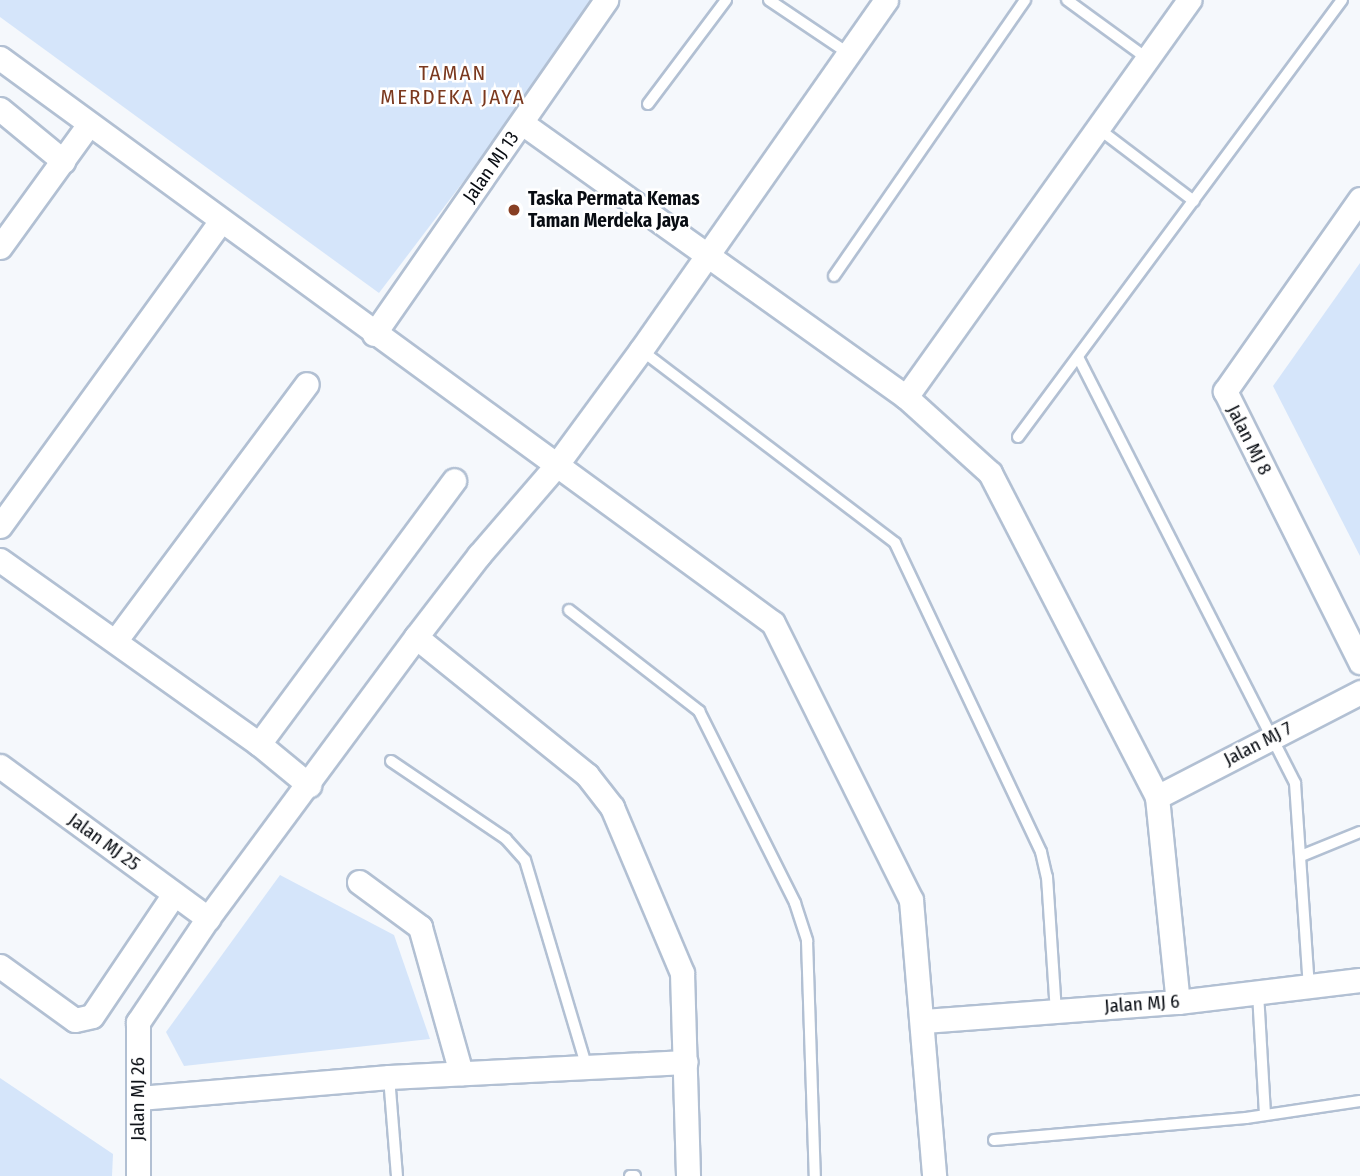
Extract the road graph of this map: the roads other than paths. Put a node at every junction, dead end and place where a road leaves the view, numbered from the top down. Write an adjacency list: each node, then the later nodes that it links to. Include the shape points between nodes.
1 (606, 0): 14 (street, Jalan MJ 13)
2 (726, 0): 12 (lane)
3 (769, 0): 9 (lane)
4 (886, 0): 9 (street)
5 (1026, 0): 23 (lane)
6 (1068, 0): 11 (lane)
7 (1189, 0): 11 (street)
8 (1342, 0): 19 (lane)
9 (848, 53): 22 (street)
10 (0, 58): 15 (street)
11 (1148, 59): 16 (street)
12 (648, 104)
13 (0, 109): 17 (street)
14 (522, 123): 22 (street); 24 (street, Jalan MJ 13)
15 (89, 124): 17 (street); 20 (street)
16 (1099, 129): 19 (lane); 28 (street)
17 (63, 161): 21 (street)
18 (1360, 199): 37 (street, Jalan MJ 8, via 1225,391)
19 (1194, 201): 26 (lane)
20 (221, 221): 24 (street); 32 (street)
21 (0, 247)
22 (707, 259): 25 (street); 28 (street)
23 (834, 276)
24 (374, 334): 30 (street)
25 (641, 350): 30 (street); 55 (lane, via 895,543 1041,852 1047,877)
26 (1077, 357): 29 (lane); 39 (lane)
27 (307, 384): 36 (street)
28 (906, 397): 44 (street, via 990,473)
29 (1018, 437)
30 (555, 467): 35 (street); 56 (street, via 773,623 911,900)
31 (454, 480): 40 (street)
32 (0, 526)
33 (0, 559): 36 (street)
34 (569, 610): 68 (lane, via 699,711 795,903 807,941)
35 (416, 637): 43 (street); 57 (street, via 587,775 611,807 682,974)
36 (116, 640): 40 (street)
37 (1360, 662)
38 (1360, 692): 39 (street, Jalan MJ 7)
39 (1272, 736): 44 (street, Jalan MJ 7); 46 (lane, via 1295,783)
40 (259, 744): 43 (street)
41 (391, 761): 58 (lane, via 506,839 525,860)
42 (0, 766): 48 (street, Jalan MJ 25)
43 (309, 785): 49 (street)
44 (1157, 797): 54 (street)
45 (1360, 832): 46 (lane)
46 (1301, 856): 52 (lane)
47 (359, 882): 59 (street, via 420,927)
48 (174, 894): 49 (street, Jalan MJ 25); 50 (street, via 92,1016 75,1020)
49 (208, 918): 61 (street, Jalan MJ 26, via 138,1022)
50 (0, 966)
51 (1360, 980): 52 (street, Jalan MJ 6)
52 (1309, 989): 53 (street, Jalan MJ 6)
53 (1258, 993): 54 (street, Jalan MJ 6); 63 (lane)
54 (1178, 1002): 55 (street, Jalan MJ 6)
55 (1056, 1011): 56 (street, Jalan MJ 6)
56 (924, 1021): 69 (street)
57 (686, 1062): 58 (street); 67 (street)
58 (586, 1064): 59 (street)
59 (461, 1073): 60 (street)
60 (389, 1077): 61 (street); 66 (lane)
61 (139, 1098): 65 (street, Jalan MJ 26)
62 (1360, 1101): 63 (lane)
63 (1265, 1115): 64 (lane)
64 (994, 1140)
65 (138, 1176)
66 (397, 1176)
67 (688, 1176)
68 (815, 1176)
69 (934, 1176)

